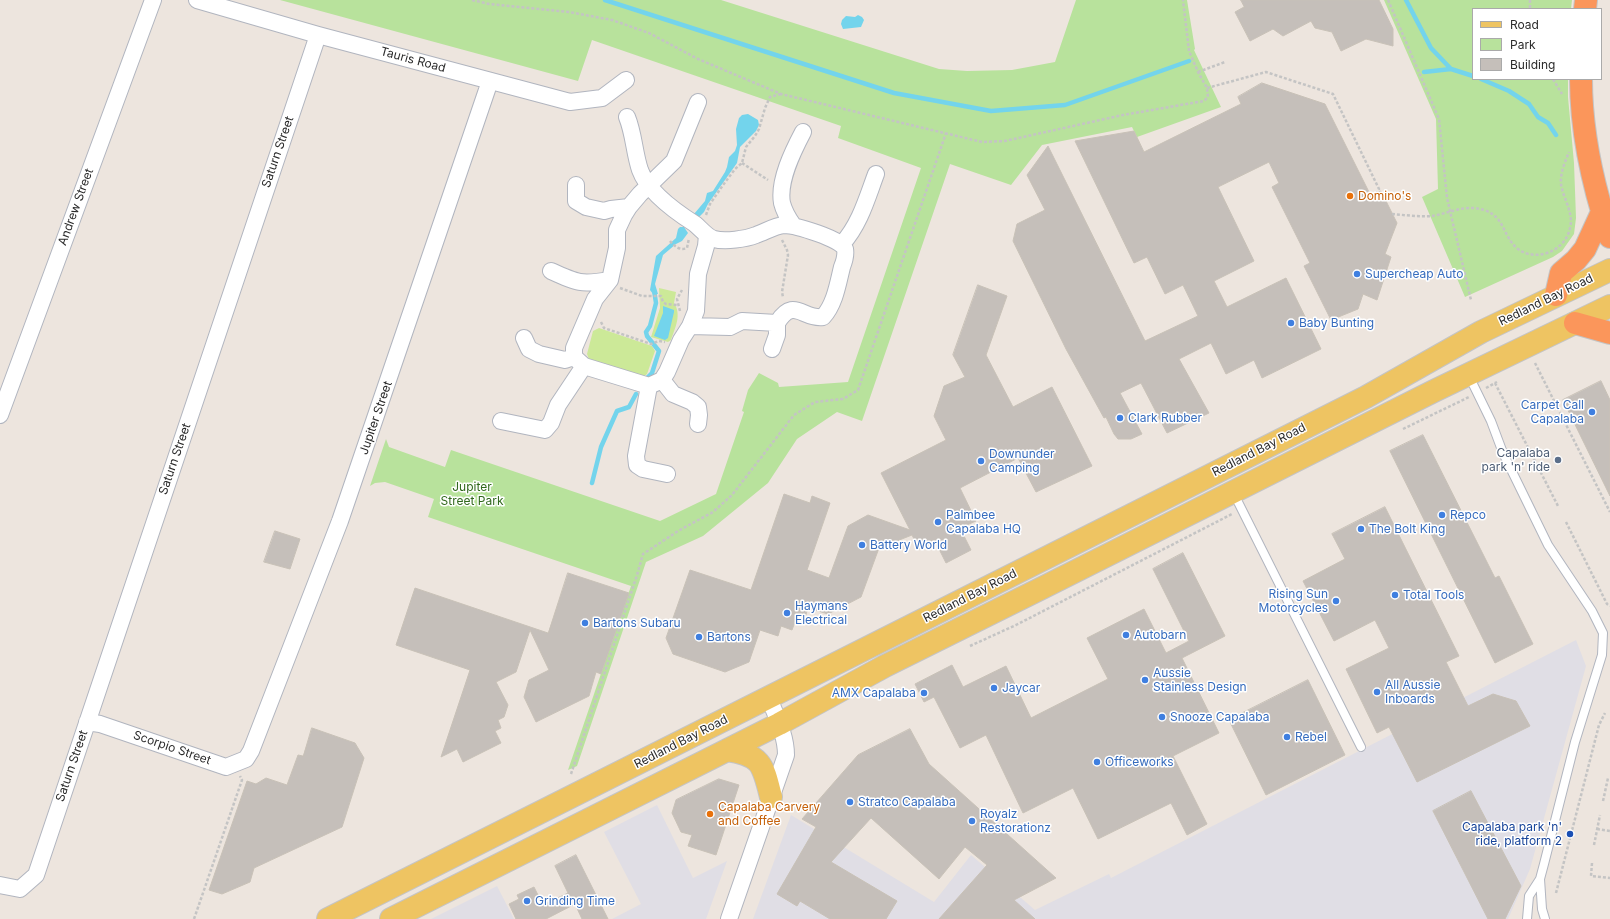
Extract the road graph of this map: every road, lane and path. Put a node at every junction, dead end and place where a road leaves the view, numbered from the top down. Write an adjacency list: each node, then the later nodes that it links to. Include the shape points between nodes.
1 (153, 0): 61 (street, Andrew Street)
2 (197, 0): 6 (street, Tauris Road)
3 (472, 0): 14 (path, via 612,20 649,34 698,60)
4 (1183, 0): 8 (path, via 1189,51)
5 (1388, 0): 27 (path, via 1440,119)
6 (318, 35): 12 (street, Tauris Road); 73 (street, Saturn Street)
7 (1225, 62): 8 (path)
8 (1198, 72): 13 (path)
9 (626, 80): 12 (street, Tauris Road, via 602,98 570,102)
10 (1554, 80): 15 (path)
11 (1581, 80): 28 (highway, via 1588,155)
12 (490, 81): 77 (street, Jupiter Street, via 340,521 251,750 246,759)
13 (1207, 88): 19 (path, via 1208,97 1204,101 1123,115 1005,141 982,142); 24 (path, via 1266,72 1333,94 1379,189)
14 (781, 94): 19 (path); 32 (path, via 770,97 759,129 746,146 742,163 710,204)
15 (1565, 99)
16 (698, 102): 23 (street, via 674,161)
17 (627, 117): 23 (street, via 640,170)
18 (803, 132): 30 (street, via 786,170 783,187 782,202 786,215)
19 (946, 133): 78 (path, via 858,390 843,399 815,402 794,415 732,495 713,512 642,554)
20 (1570, 146): 27 (path, via 1561,182 1571,224 1566,239 1554,251 1541,255 1519,249 1511,241 1499,220 1490,213 1473,208)
21 (876, 174): 35 (street, via 859,220)
22 (576, 185): 26 (street, via 576,201)
23 (649, 185): 25 (street); 32 (street, via 679,214)
24 (1377, 193)
25 (628, 207): 26 (street, via 611,208); 31 (street)
26 (604, 212): 31 (street)
27 (1450, 212): 29 (path, via 1430,216); 41 (path)
28 (1602, 212): 33 (highway); 40 (highway, via 1584,249 1561,273)
29 (1392, 214)
30 (793, 225): 32 (street, via 783,225 744,239 714,239); 35 (street)
31 (618, 230): 39 (street)
32 (702, 230): 34 (path, via 690,229 687,248 681,249); 48 (street, via 706,246 698,274 696,311)
33 (1610, 237)
34 (670, 241)
35 (842, 244): 45 (street, via 845,249 844,259 829,310 823,317 817,318 792,309 783,314)
36 (1610, 270): 40 (main road, Redland Bay Road)
37 (551, 271): 38 (street)
38 (576, 282): 39 (street); 44 (street)
39 (612, 285): 42 (path, via 642,296 661,296 666,304); 44 (street, via 595,299)
40 (1556, 295): 64 (main road, Redland Bay Road, via 1481,332 1366,397)
41 (1471, 300)
42 (678, 305)
43 (1610, 306): 46 (main road, Redland Bay Road)
44 (597, 315): 47 (path); 51 (path, via 604,328 651,344); 54 (street, via 574,348)
45 (777, 323): 48 (street, via 742,322 730,327); 52 (street)
46 (1575, 323): 49 (highway); 60 (main road, Redland Bay Road)
47 (595, 324)
48 (690, 326): 58 (street, via 681,340 668,372)
49 (1610, 333)
50 (524, 338): 54 (street, via 528,349 539,354)
51 (659, 341)
52 (772, 349)
53 (1542, 360): 55 (path)
54 (579, 361): 58 (street); 62 (street, via 545,430)
55 (1535, 363): 56 (path); 68 (path)
56 (1529, 367)
57 (1502, 380): 59 (path)
58 (655, 383): 63 (street, via 698,407); 65 (street, via 636,456 637,465 643,469)
59 (1495, 383): 60 (path); 67 (path)
60 (1473, 384): 66 (main road, Redland Bay Road); 88 (lane, via 1548,545 1592,611 1603,633 1602,655 1575,742)
61 (0, 413)
62 (501, 421)
63 (698, 424)
64 (1222, 470): 66 (main road); 71 (main road, Redland Bay Road)
65 (667, 474)
66 (1232, 491): 74 (main road, Redland Bay Road, via 885,666); 75 (lane)
67 (1558, 506)
68 (1610, 512)
69 (1566, 522): 70 (path)
70 (1610, 606)
71 (768, 698): 74 (street); 92 (main road, Redland Bay Road)
72 (1605, 713): 90 (path)
73 (87, 722): 77 (street, Scorpio Street, via 100,724 226,767); 89 (street, Saturn Street, via 36,875 20,889)
74 (779, 724): 76 (main road, Redland Bay Road); 80 (street, via 786,755)
75 (1361, 747)
76 (727, 750): 80 (main road, via 742,752 758,762 763,769); 93 (main road, Redland Bay Road)
77 (234, 763): 91 (path, via 242,780)
78 (571, 774)
79 (1608, 778): 81 (path)
80 (770, 797): 94 (street)
81 (1602, 801)
82 (1600, 815): 83 (path)
83 (1597, 829): 84 (path); 85 (path)
84 (1610, 831)
85 (1594, 846)
86 (1592, 863): 87 (path, via 1591,876)
87 (1610, 878)
88 (1540, 879): 95 (lane, via 1529,896); 96 (lane)
89 (0, 885)
90 (1556, 893)
91 (194, 919)
92 (328, 919)
93 (391, 919)
94 (729, 919)
95 (1527, 919)
96 (1545, 919)

